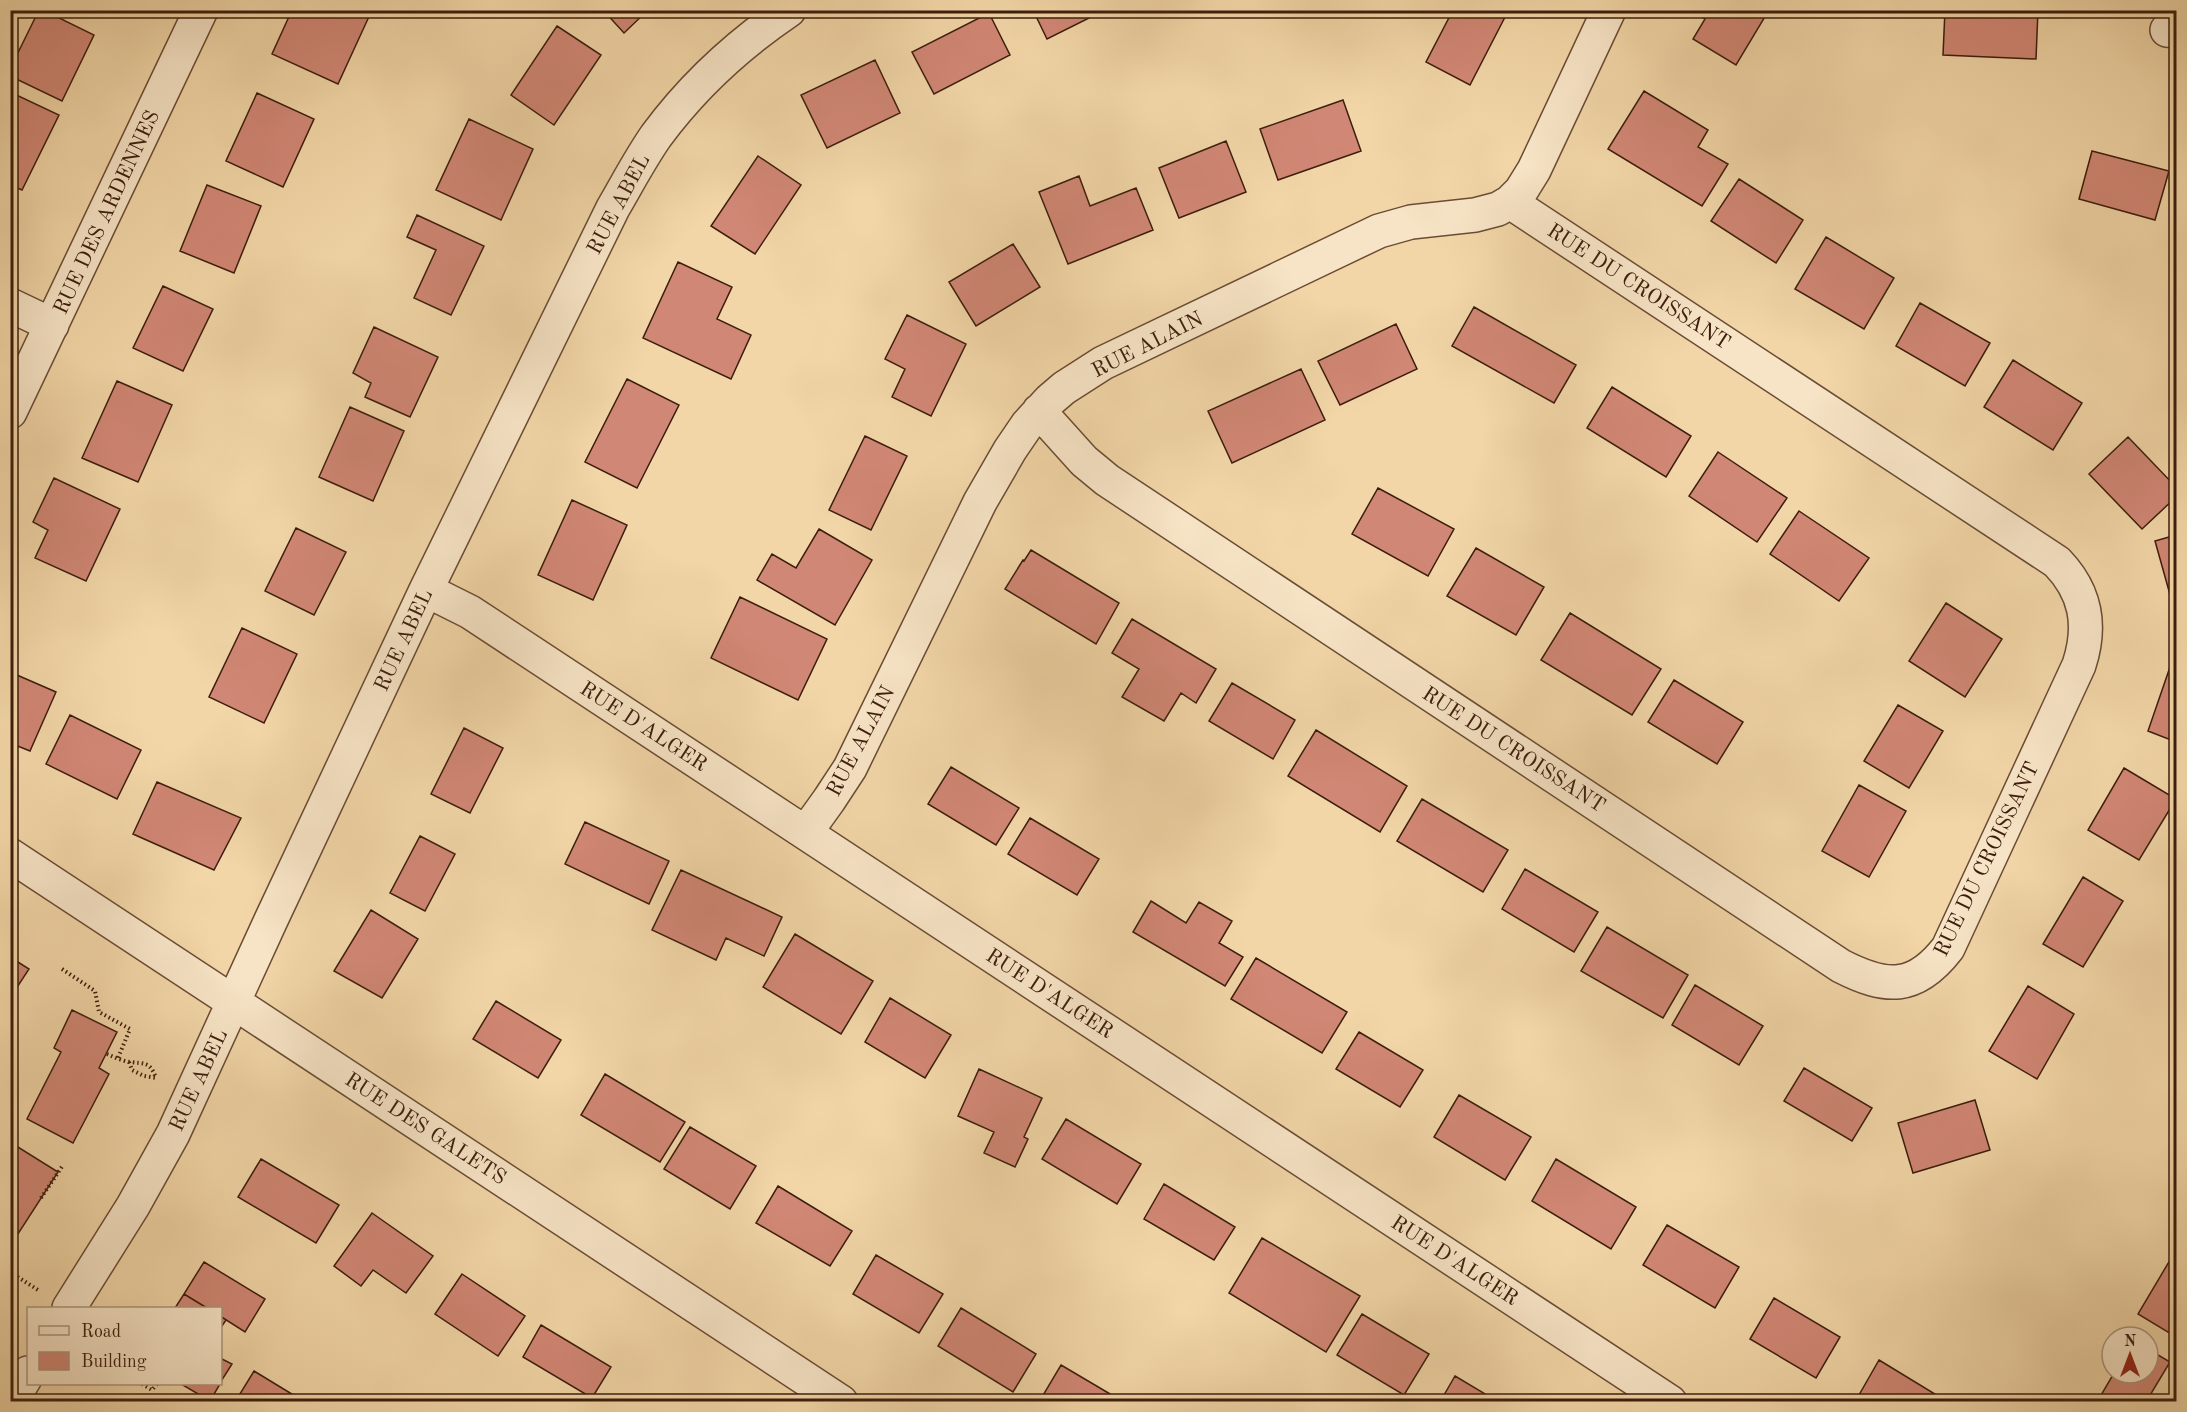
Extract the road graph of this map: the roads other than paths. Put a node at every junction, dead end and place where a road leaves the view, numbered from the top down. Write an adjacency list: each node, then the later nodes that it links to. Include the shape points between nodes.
1 (201, 10): 6 (street, RUE DES ARDENNES)
2 (789, 10): 9 (street, RUE ABEL, via 740,45 656,136 614,208)
3 (1609, 10): 4 (street, RUE ALAIN, via 1534,170)
4 (1510, 202): 7 (street, RUE ALAIN, via 1475,215 1411,222 1356,240 1103,363 1064,388); 7 (street, RUE DU CROISSANT, via 2057,562 2080,593 2086,631 2079,665 1947,948 1921,975 1885,982 1841,966 1107,480 1084,461)
5 (10, 305): 6 (street)
6 (52, 326): 8 (street, RUE DES ARDENNES)
7 (1039, 411): 10 (street, RUE ALAIN, via 1010,450 980,502 850,768)
8 (10, 412)
9 (426, 590): 10 (street, RUE D'ALGER, via 470,612); 12 (street, RUE ABEL)
10 (806, 832): 17 (street, RUE D'ALGER)
11 (10, 855): 12 (street, RUE DES GALETS)
12 (234, 1002): 13 (street, RUE ABEL, via 173,1134); 16 (street, RUE DES GALETS)
13 (70, 1307)
14 (27, 1375): 15 (street)
15 (11, 1401)
16 (840, 1401)
17 (1670, 1401)

